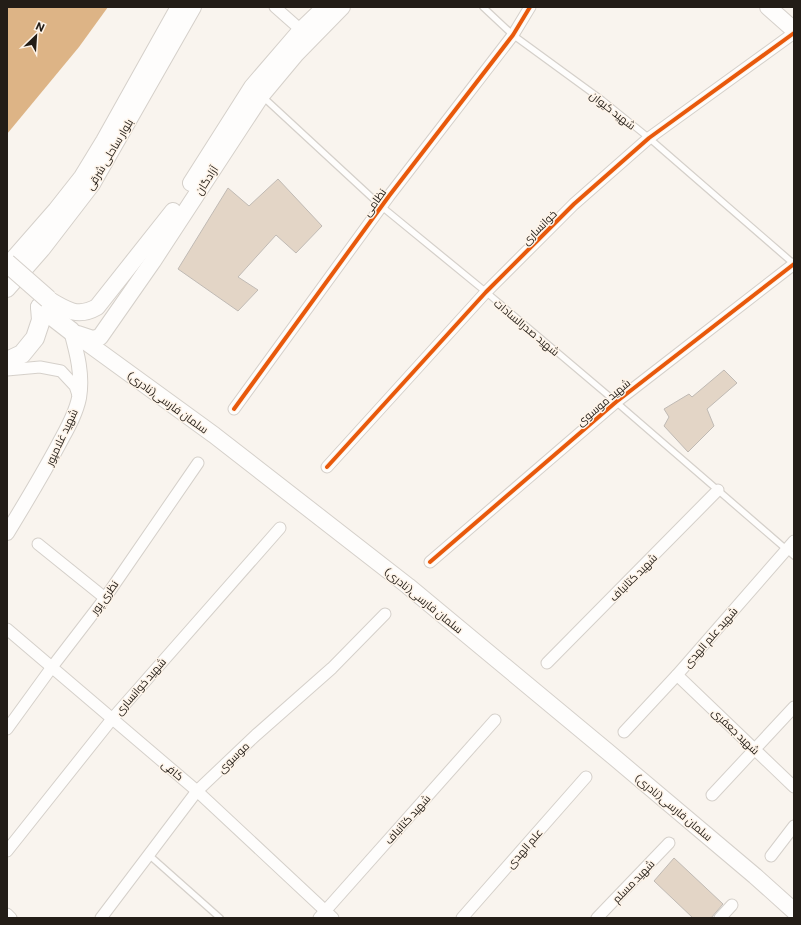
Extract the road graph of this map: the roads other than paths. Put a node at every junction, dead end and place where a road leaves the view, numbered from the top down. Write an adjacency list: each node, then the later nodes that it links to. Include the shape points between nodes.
1 (179, 7): 15 (main road, بلوار ساحلی شرقی, via 82,177)
2 (193, 7): 18 (main road, بلوار ساحلی شرقی, via 92,184 42,249)
3 (275, 7): 9 (street)
4 (325, 7): 9 (main road, آزادگان)
5 (342, 7): 12 (main road, آزادگان, via 296,54)
6 (483, 7): 11 (lane, شهید کیوان)
7 (530, 7): 11 (street, نظامی)
8 (770, 9): 10 (main road)
9 (301, 30): 20 (main road, آزادگان, via 252,87 168,220 98,307 88,312 70,311)
10 (794, 31): 13 (street, خوانساری)
11 (513, 35): 13 (lane, شهید کیوان); 14 (street, نظامی)
12 (262, 96): 14 (lane, شهید صدرالسادات); 21 (main road, آزادگان, via 100,337 86,338)
13 (649, 138): 16 (lane, شهید کیوان); 19 (street, خوانساری, via 574,204)
14 (381, 206): 19 (lane, شهید صدرالسادات); 26 (street, نظامی)
15 (7, 264): 20 (main road, bridge)
16 (794, 264): 25 (street, شهید موسوی)
17 (7, 277): 20 (main road)
18 (7, 289)
19 (486, 292): 25 (lane, شهید صدرالسادات); 28 (street, خوانساری)
20 (44, 303): 21 (main road, سلمان فارسی(نادری)); 22 (main road, via 35,338 22,354)
21 (71, 331): 24 (street, شهید غلامپور, via 79,360); 58 (main road, سلمان فارسی(نادری), via 214,435 408,586 619,761)
22 (7, 361)
23 (7, 370): 24 (street, via 40,366 61,371 75,386)
24 (79, 398): 31 (street, شهید غلامپور, via 72,420 44,474)
25 (616, 402): 29 (lane, شهید صدرالسادات); 35 (street, شهید موسوی)
26 (234, 409)
27 (198, 463): 36 (street, نظری پور)
28 (327, 467)
29 (718, 490): 34 (lane, شهید صدرالسادات); 39 (street, شهید کتانباف)
30 (280, 528): 43 (street, شهید خوانساری)
31 (7, 533)
32 (794, 541): 34 (street, شهید علم الهدی)
33 (38, 544): 36 (street)
34 (790, 553): 41 (street, شهید علم الهدی)
35 (430, 562)
36 (105, 598): 40 (street, نظری پور)
37 (384, 614): 50 (street, موسوی, via 332,668)
38 (7, 629): 40 (street, کافی)
39 (547, 664)
40 (52, 666): 43 (street, کافی); 45 (street, نظری پور)
41 (677, 675): 46 (street, شهید علم الهدی); 47 (street, شهید جعفری)
42 (794, 707): 47 (street)
43 (112, 719): 50 (street, کافی); 54 (street, شهید خوانساری)
44 (495, 720): 60 (street, شهید کتانباف)
45 (7, 729)
46 (624, 732)
47 (754, 749): 49 (street, شهید جعفری); 51 (street)
48 (586, 776): 64 (street, علم الهدی)
49 (794, 787)
50 (197, 791): 55 (street, موسوی); 60 (street, کافی)
51 (712, 795)
52 (794, 826): 56 (street)
53 (669, 843): 65 (street, شهید مسلم)
54 (7, 851)
55 (149, 855): 62 (street, موسوی); 63 (lane)
56 (771, 856)
57 (732, 905): 66 (street)
58 (794, 911)
59 (7, 914): 61 (street)
60 (326, 916)
61 (11, 918)
62 (101, 918)
63 (220, 918)
64 (462, 918)
65 (597, 918)
66 (720, 918)

